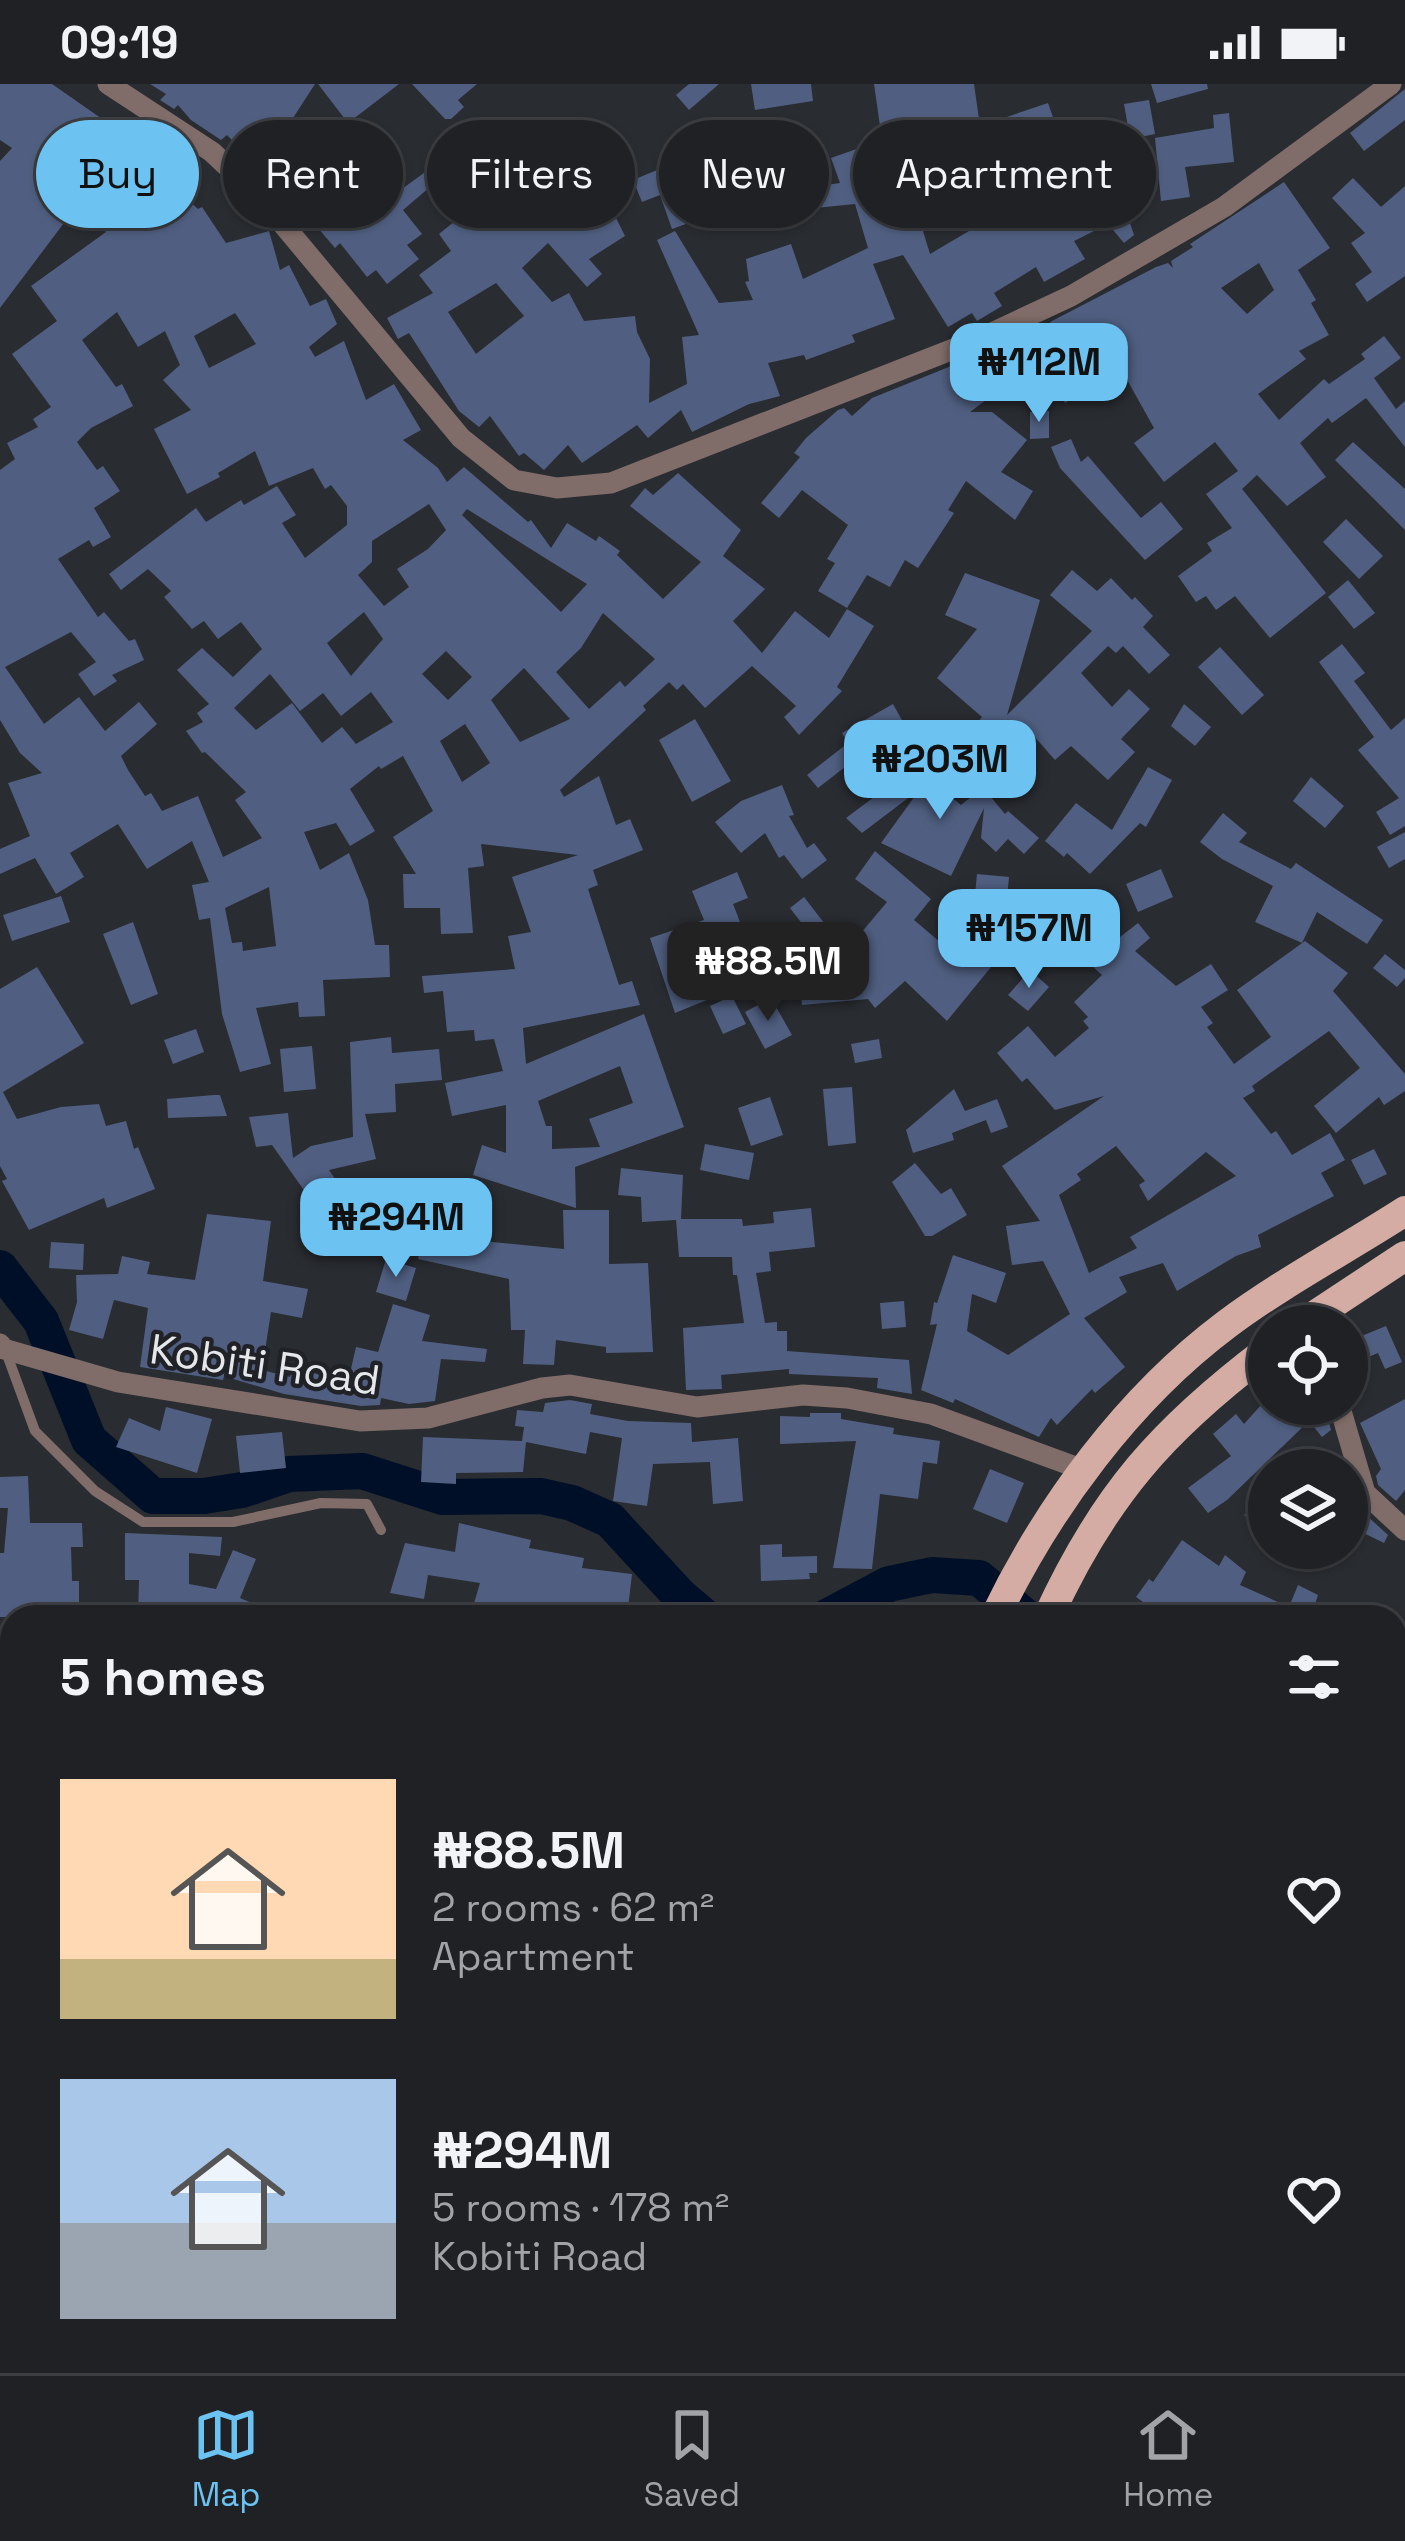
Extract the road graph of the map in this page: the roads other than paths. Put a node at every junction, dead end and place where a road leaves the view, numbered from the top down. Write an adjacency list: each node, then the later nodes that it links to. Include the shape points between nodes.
1 (108, 84): 2 (street, via 212,152 261,198 461,437 514,480 557,488 611,483 1072,296 1225,207)
2 (1391, 84)
3 (1405, 1211): 9 (main road, via 1226,1325)
4 (1405, 1256): 5 (main road)
5 (1335, 1305)
6 (2, 1347): 9 (street, Kobiti Road, via 59,1368 360,1420 428,1418 571,1385 697,1407 847,1398 931,1414); 10 (lane, via 35,1431 95,1491 143,1522 233,1522 321,1503 367,1504)
7 (1248, 1366): 13 (main road, via 1159,1441 1100,1516)
8 (1345, 1425): 11 (street, via 1364,1492)
9 (1084, 1470): 12 (main road)
10 (381, 1530)
11 (1405, 1530)
12 (1001, 1605)
13 (1054, 1605)

